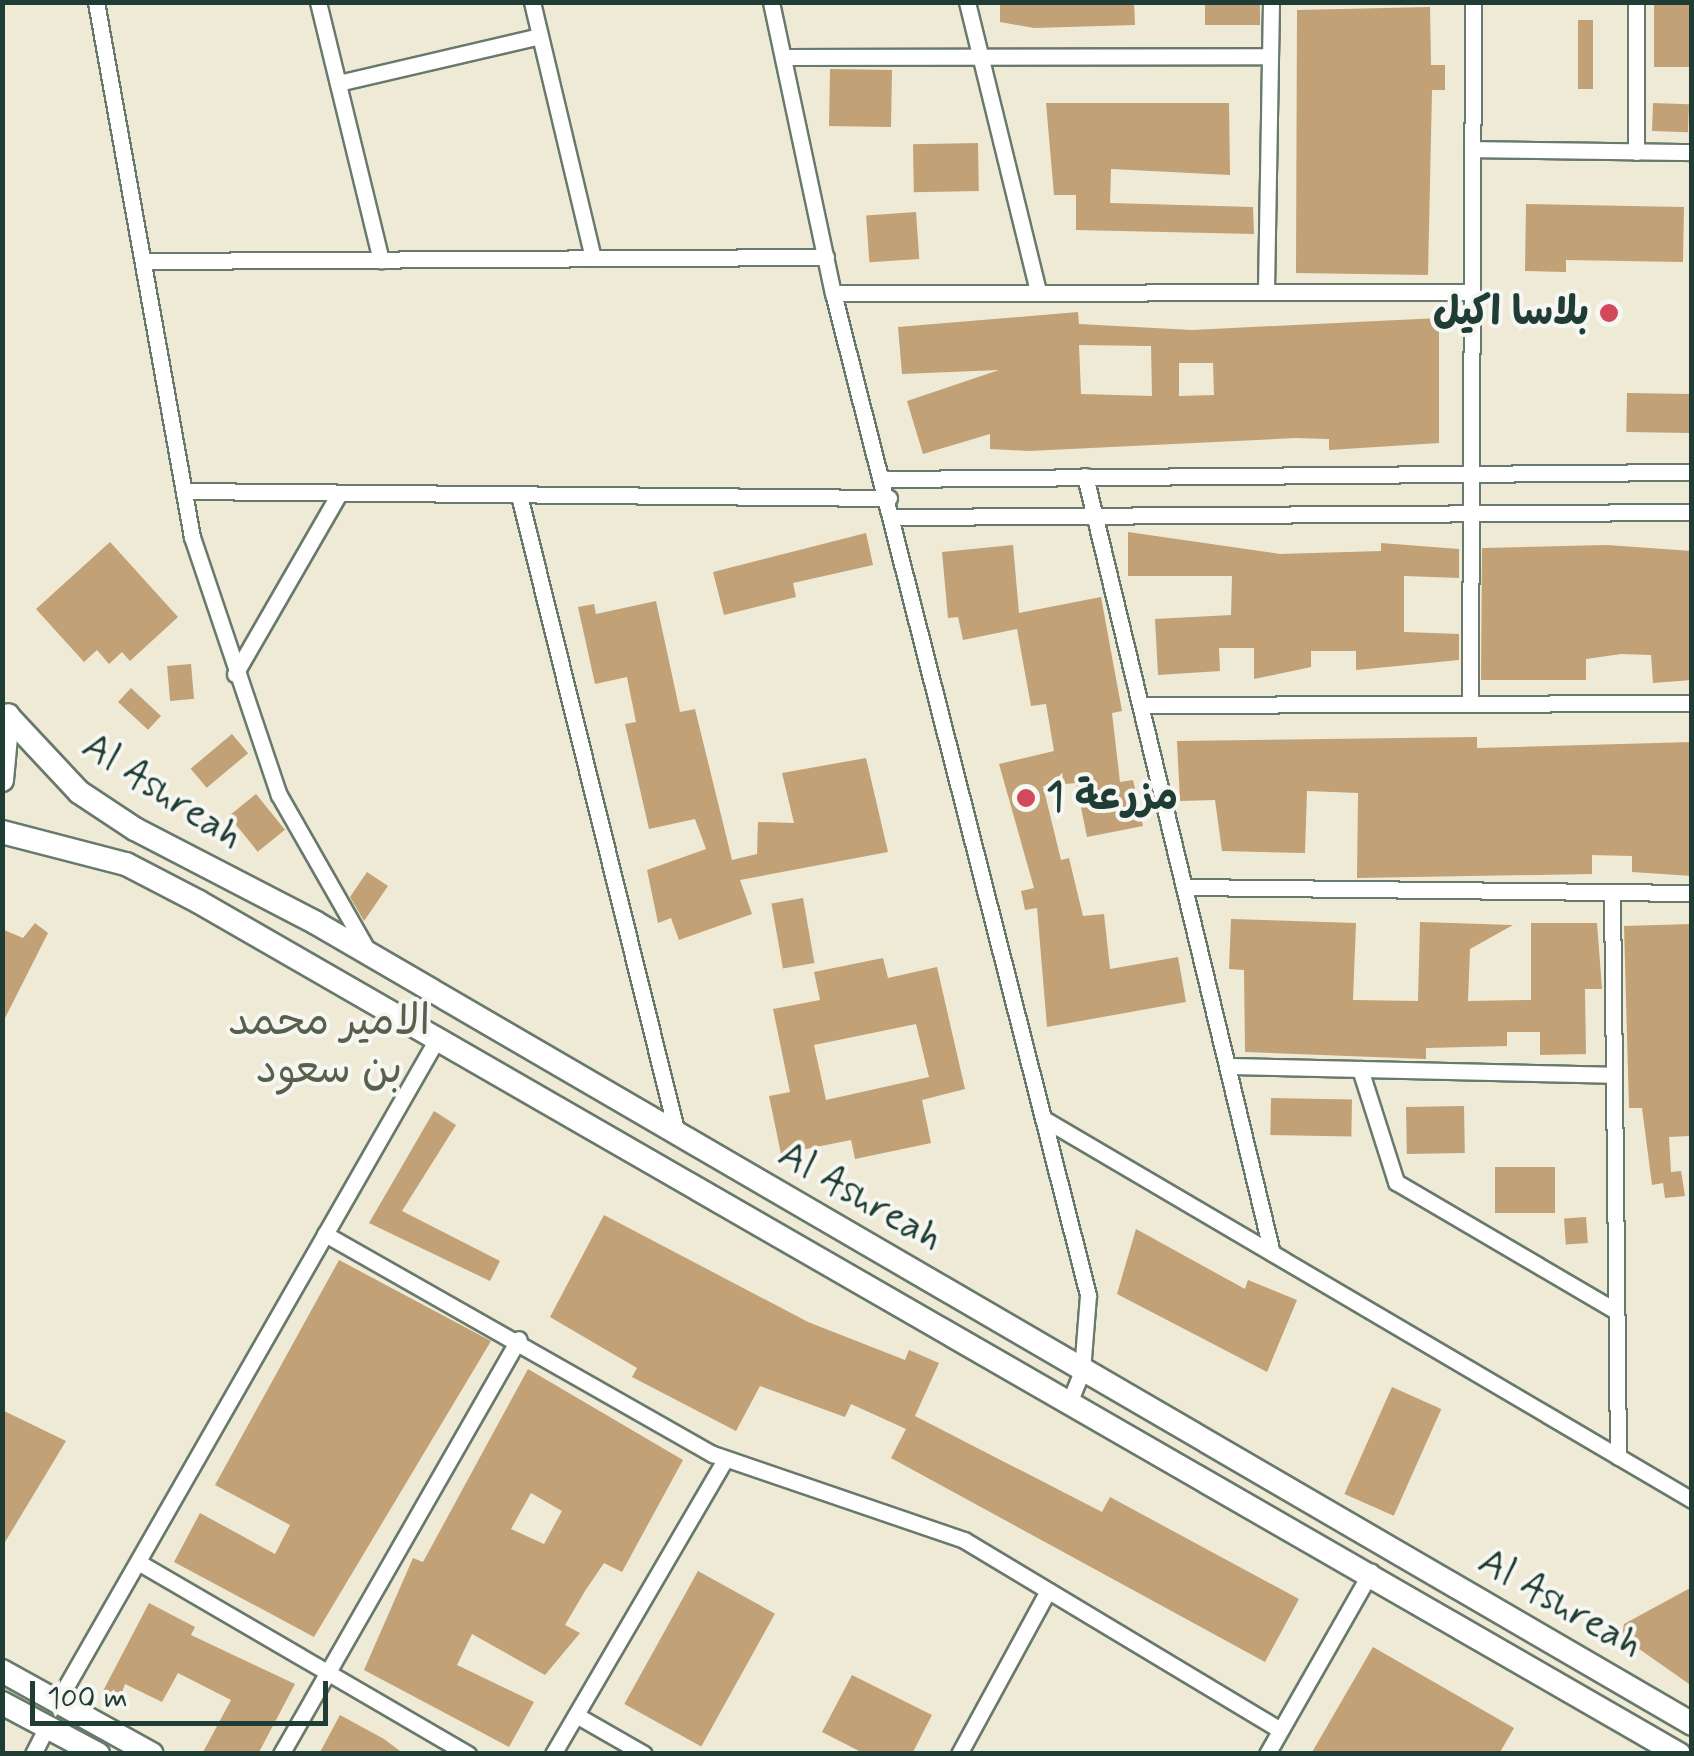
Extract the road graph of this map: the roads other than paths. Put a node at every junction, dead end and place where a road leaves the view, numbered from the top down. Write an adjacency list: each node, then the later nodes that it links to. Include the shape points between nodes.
1 (96, 2): 20 (street)
2 (318, 2): 13 (street)
3 (532, 2): 9 (street)
4 (771, 2): 12 (street)
5 (967, 2): 11 (street)
6 (1271, 2): 10 (street)
7 (1473, 2): 14 (street)
8 (1636, 2): 15 (street)
9 (540, 36): 13 (street); 18 (street)
10 (1270, 56): 11 (street); 21 (street)
11 (980, 57): 12 (street); 22 (street)
12 (784, 58): 17 (street)
13 (338, 83): 19 (street)
14 (1472, 149): 15 (street); 23 (street)
15 (1636, 152): 16 (street)
16 (1692, 152)
17 (826, 257): 18 (street); 24 (street)
18 (593, 258): 19 (street)
19 (381, 260): 20 (street)
20 (149, 261): 29 (street)
21 (1266, 289): 22 (street); 23 (street)
22 (1038, 291): 24 (street)
23 (1470, 292): 25 (street)
24 (833, 293): 28 (street)
25 (1469, 471): 26 (street); 27 (street); 34 (street)
26 (1692, 472)
27 (1086, 476): 28 (street); 35 (street)
28 (884, 479): 32 (street)
29 (184, 491): 30 (street); 37 (street)
30 (339, 494): 31 (street); 37 (street)
31 (519, 495): 32 (street); 53 (street)
32 (888, 498): 36 (street)
33 (1692, 512): 34 (street)
34 (1470, 514): 35 (street); 38 (street)
35 (1089, 516): 36 (street); 40 (street)
36 (894, 518): 52 (street)
37 (235, 674): 47 (street, via 311,863)
38 (1470, 702): 39 (street); 40 (street)
39 (1692, 703)
40 (1144, 705): 44 (street)
41 (5, 709): 42 (street); 47 (street, Al Ashreah, via 107,811)
42 (2, 780)
43 (2, 832): 48 (street, via 126,864)
44 (1186, 887): 45 (street); 49 (street)
45 (1612, 892): 46 (street); 51 (street)
46 (1692, 893)
47 (370, 954): 53 (street, Al Ashreah)
48 (436, 1039): 54 (street); 59 (street)
49 (1228, 1066): 50 (street); 55 (street)
50 (1360, 1070): 51 (street); 56 (street, via 1396,1182)
51 (1614, 1076): 56 (street)
52 (1044, 1119): 55 (street); 58 (street, via 1088,1295)
53 (677, 1134): 58 (street, Al Ashreah)
54 (325, 1234): 57 (street); 63 (street)
55 (1272, 1253): 60 (street)
56 (1616, 1311): 60 (street)
57 (520, 1339): 61 (street); 67 (street)
58 (1082, 1371): 59 (street); 71 (street, Al Ashreah)
59 (1068, 1404): 64 (street)
60 (1618, 1457): 62 (street)
61 (726, 1460): 65 (street, via 925,1520); 70 (street)
62 (1692, 1500)
63 (138, 1562): 67 (street); 68 (street)
64 (1371, 1572): 73 (street); 83 (street)
65 (1048, 1591): 73 (street); 81 (street)
66 (2, 1671): 68 (street)
67 (328, 1672): 77 (street); 78 (street)
68 (60, 1697): 76 (street)
69 (2, 1702): 72 (street)
70 (576, 1715): 79 (street); 80 (street)
71 (1692, 1724)
72 (48, 1726): 74 (street); 75 (street)
73 (1280, 1730): 82 (street)
74 (33, 1754)
75 (98, 1754)
76 (152, 1754)
77 (281, 1754)
78 (468, 1754)
79 (553, 1754)
80 (644, 1754)
81 (958, 1754)
82 (1267, 1754)
83 (1679, 1754)

